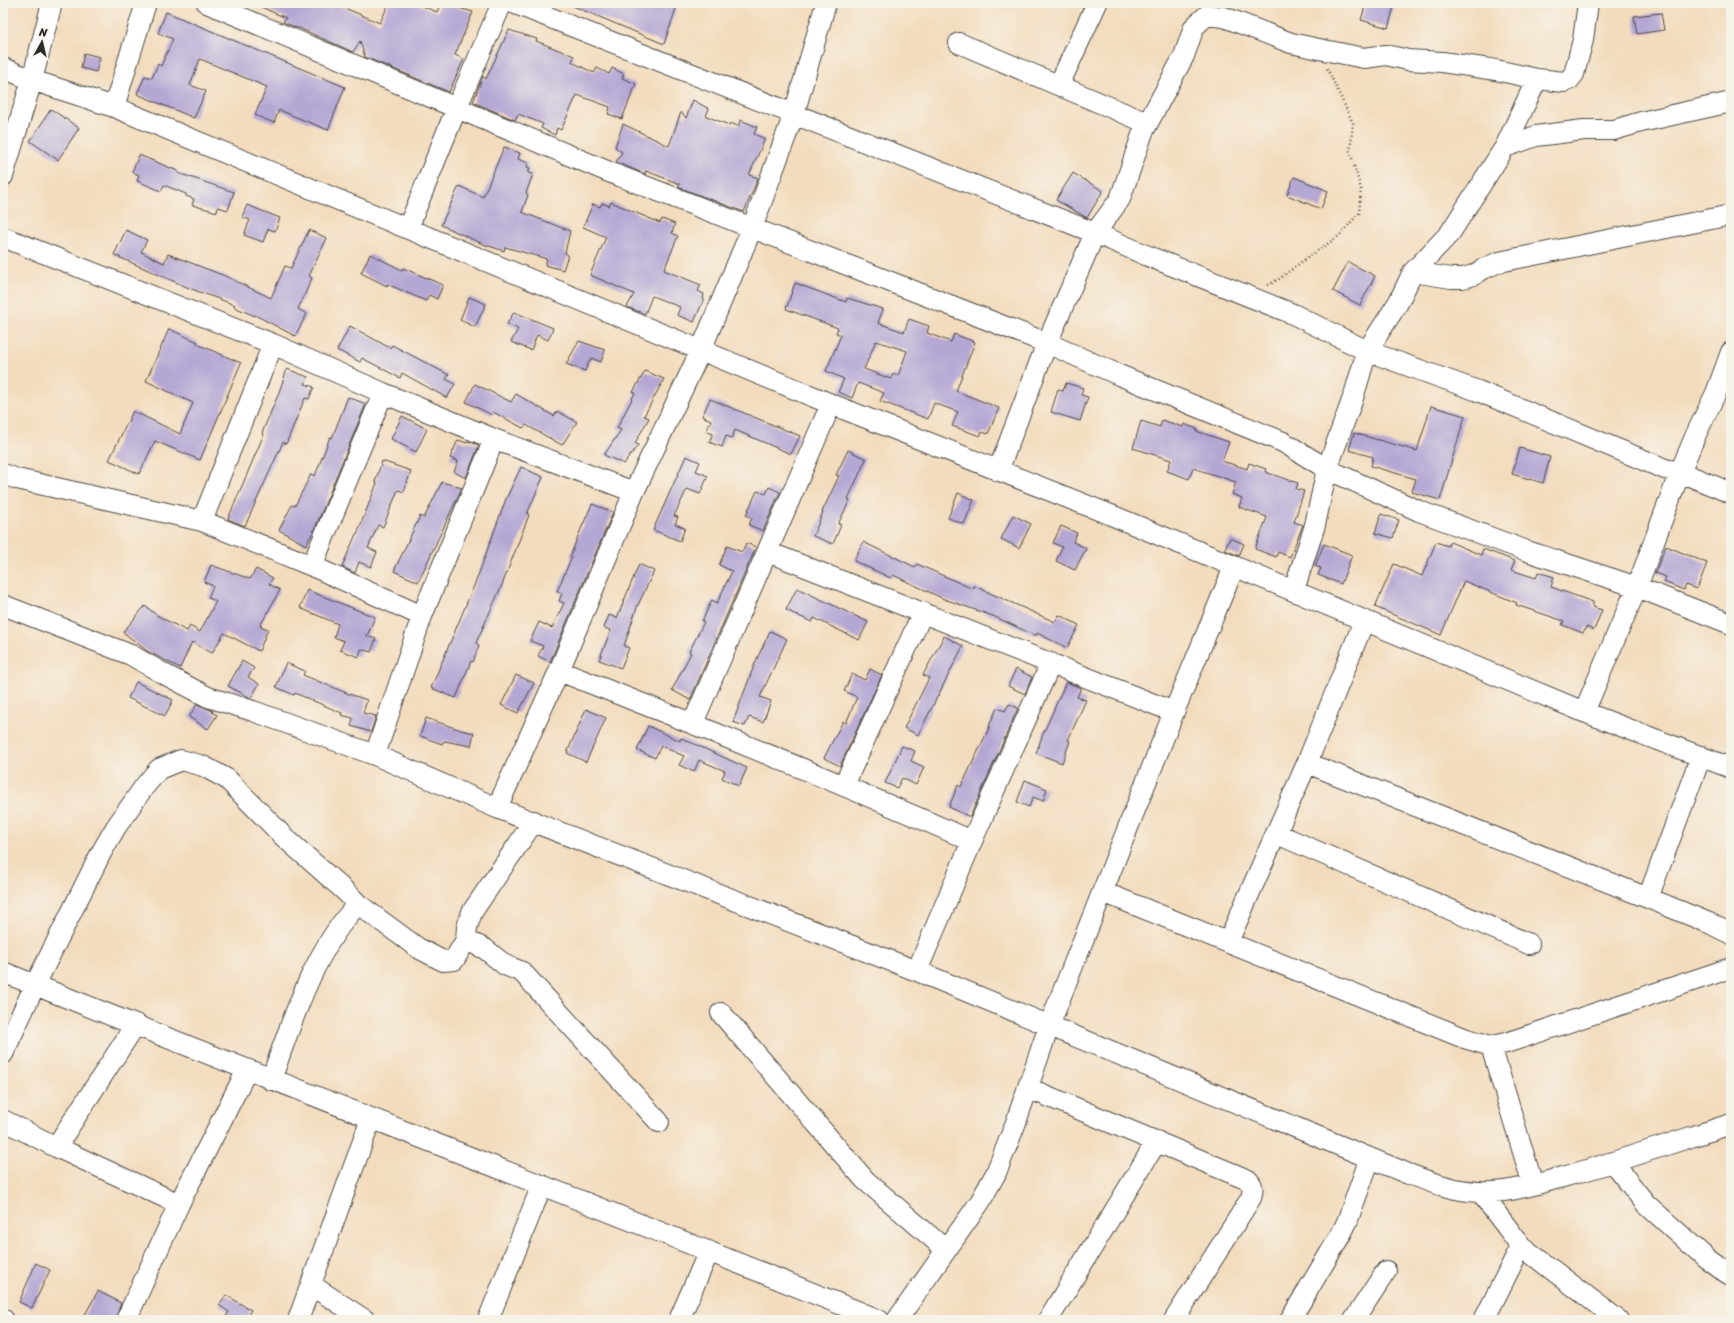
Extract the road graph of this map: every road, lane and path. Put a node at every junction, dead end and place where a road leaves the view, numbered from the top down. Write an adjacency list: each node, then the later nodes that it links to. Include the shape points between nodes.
1 (52, 3): 13 (street)
2 (146, 3): 16 (street)
3 (207, 3): 17 (street)
4 (502, 3): 17 (street)
5 (512, 3): 18 (street)
6 (826, 3): 18 (street)
7 (1097, 3): 14 (street)
8 (1588, 3): 12 (street, via 1583,40 1574,74 1564,82)
9 (959, 43): 14 (street)
10 (1318, 49): 12 (street, via 1364,58 1386,55 1408,60 1442,62); 19 (street, via 1291,43 1224,17 1207,15 1194,27 1184,56); 28 (path, via 1353,124 1350,151 1361,189 1359,213 1339,236 1279,279)
11 (3, 68): 13 (street)
12 (1537, 79): 20 (street)
13 (32, 80): 16 (street); 21 (street)
14 (1059, 85): 19 (street)
15 (1731, 102): 20 (street, via 1614,130 1584,130 1536,136)
16 (114, 107): 23 (street)
17 (457, 107): 23 (street); 24 (street, via 609,172)
18 (794, 114): 24 (street); 25 (street)
19 (1147, 123): 25 (street, via 1120,199)
20 (1504, 147): 27 (street, via 1450,232)
21 (3, 176)
22 (1731, 215): 27 (street, via 1499,262 1463,278)
23 (408, 228): 31 (street)
24 (752, 228): 29 (street); 31 (street)
25 (1095, 233): 28 (street); 29 (street)
26 (3, 238): 30 (street)
27 (1413, 272): 32 (street, via 1398,303)
28 (1247, 296): 32 (street, via 1293,314)
29 (1048, 343): 38 (street, via 1283,442); 39 (street)
30 (273, 344): 34 (street); 44 (street)
31 (701, 350): 36 (street); 42 (street)
32 (1367, 351): 38 (street); 40 (street, via 1478,391 1665,469)
33 (1731, 352): 35 (street)
34 (383, 393): 37 (street); 46 (street)
35 (1724, 396): 40 (street, via 1697,432)
36 (831, 404): 39 (street); 45 (street)
37 (494, 438): 42 (street); 52 (street)
38 (1327, 469): 48 (street, via 1419,511 1527,551); 49 (street, via 1315,525)
39 (998, 471): 47 (street)
40 (1680, 472): 43 (street); 48 (street)
41 (3, 474): 44 (street)
42 (634, 492): 56 (street)
43 (1731, 493)
44 (202, 521): 46 (street)
45 (768, 552): 51 (street); 59 (street)
46 (312, 566): 52 (street)
47 (1234, 567): 49 (street); 57 (street)
48 (1637, 587): 54 (street); 58 (street)
49 (1294, 590): 53 (street)
50 (3, 605): 60 (street, via 131,655 208,697)
51 (923, 612): 55 (street); 64 (street)
52 (422, 616): 60 (street)
53 (1364, 621): 58 (street); 62 (street)
54 (1731, 624)
55 (1051, 663): 57 (street); 68 (street)
56 (558, 671): 59 (street); 65 (street)
57 (1174, 712): 69 (street)
58 (1584, 712): 61 (street)
59 (693, 723): 64 (street)
60 (375, 755): 65 (street)
61 (1701, 756): 63 (street); 70 (street)
62 (1307, 763): 67 (street); 70 (street)
63 (1731, 768)
64 (844, 785): 68 (street)
65 (497, 808): 66 (street)
66 (534, 821): 73 (street, via 472,912); 77 (street)
67 (1275, 833): 74 (street); 75 (street)
68 (972, 841): 77 (street)
69 (1103, 892): 74 (street); 82 (street)
70 (1648, 898): 72 (street)
71 (358, 904): 73 (street, via 418,948 443,961 454,960); 79 (street, via 284,837 227,779 203,766 181,760 159,769 116,827); 86 (street, via 343,920 299,1002)
72 (1731, 934)
73 (466, 940): 90 (street, via 485,949 505,965 522,972)
74 (1228, 942): 83 (street, via 1464,1038)
75 (1529, 944)
76 (1731, 968): 83 (street)
77 (917, 971): 82 (street)
78 (3, 972): 79 (street)
79 (35, 985): 81 (street); 84 (street)
80 (721, 1013): 101 (street, via 865,1180)
81 (136, 1024): 85 (street); 93 (street)
82 (1049, 1026): 87 (street); 94 (street)
83 (1491, 1046): 97 (street)
84 (3, 1054)
85 (247, 1070): 86 (street); 99 (street)
86 (271, 1080): 88 (street)
87 (1028, 1088): 92 (street); 101 (street, via 996,1174 980,1202)
88 (371, 1119): 96 (street); 105 (street)
89 (3, 1120): 93 (street)
90 (659, 1122)
91 (1731, 1124): 95 (street)
92 (1157, 1141): 113 (street); 114 (street, via 1248,1180 1253,1189 1251,1198)
93 (56, 1147): 99 (street)
94 (1370, 1158): 98 (street, via 1454,1190); 115 (street, via 1347,1222)
95 (1613, 1163): 97 (street); 104 (street, via 1646,1204 1706,1258)
96 (542, 1185): 102 (street); 109 (street)
97 (1533, 1185): 98 (street, via 1505,1191)
98 (1480, 1192): 100 (street)
99 (179, 1204): 106 (street)
100 (1521, 1246): 117 (street); 118 (street)
101 (945, 1249): 112 (street)
102 (709, 1251): 110 (street); 111 (street)
103 (1386, 1271): 116 (street)
104 (1731, 1276)
105 (311, 1284): 107 (street); 108 (street)
106 (126, 1320)
107 (298, 1320)
108 (365, 1320)
109 (488, 1320)
110 (679, 1320)
111 (879, 1320)
112 (897, 1320)
113 (1048, 1320)
114 (1174, 1320)
115 (1290, 1320)
116 (1354, 1320)
117 (1484, 1320)
118 (1618, 1320)

